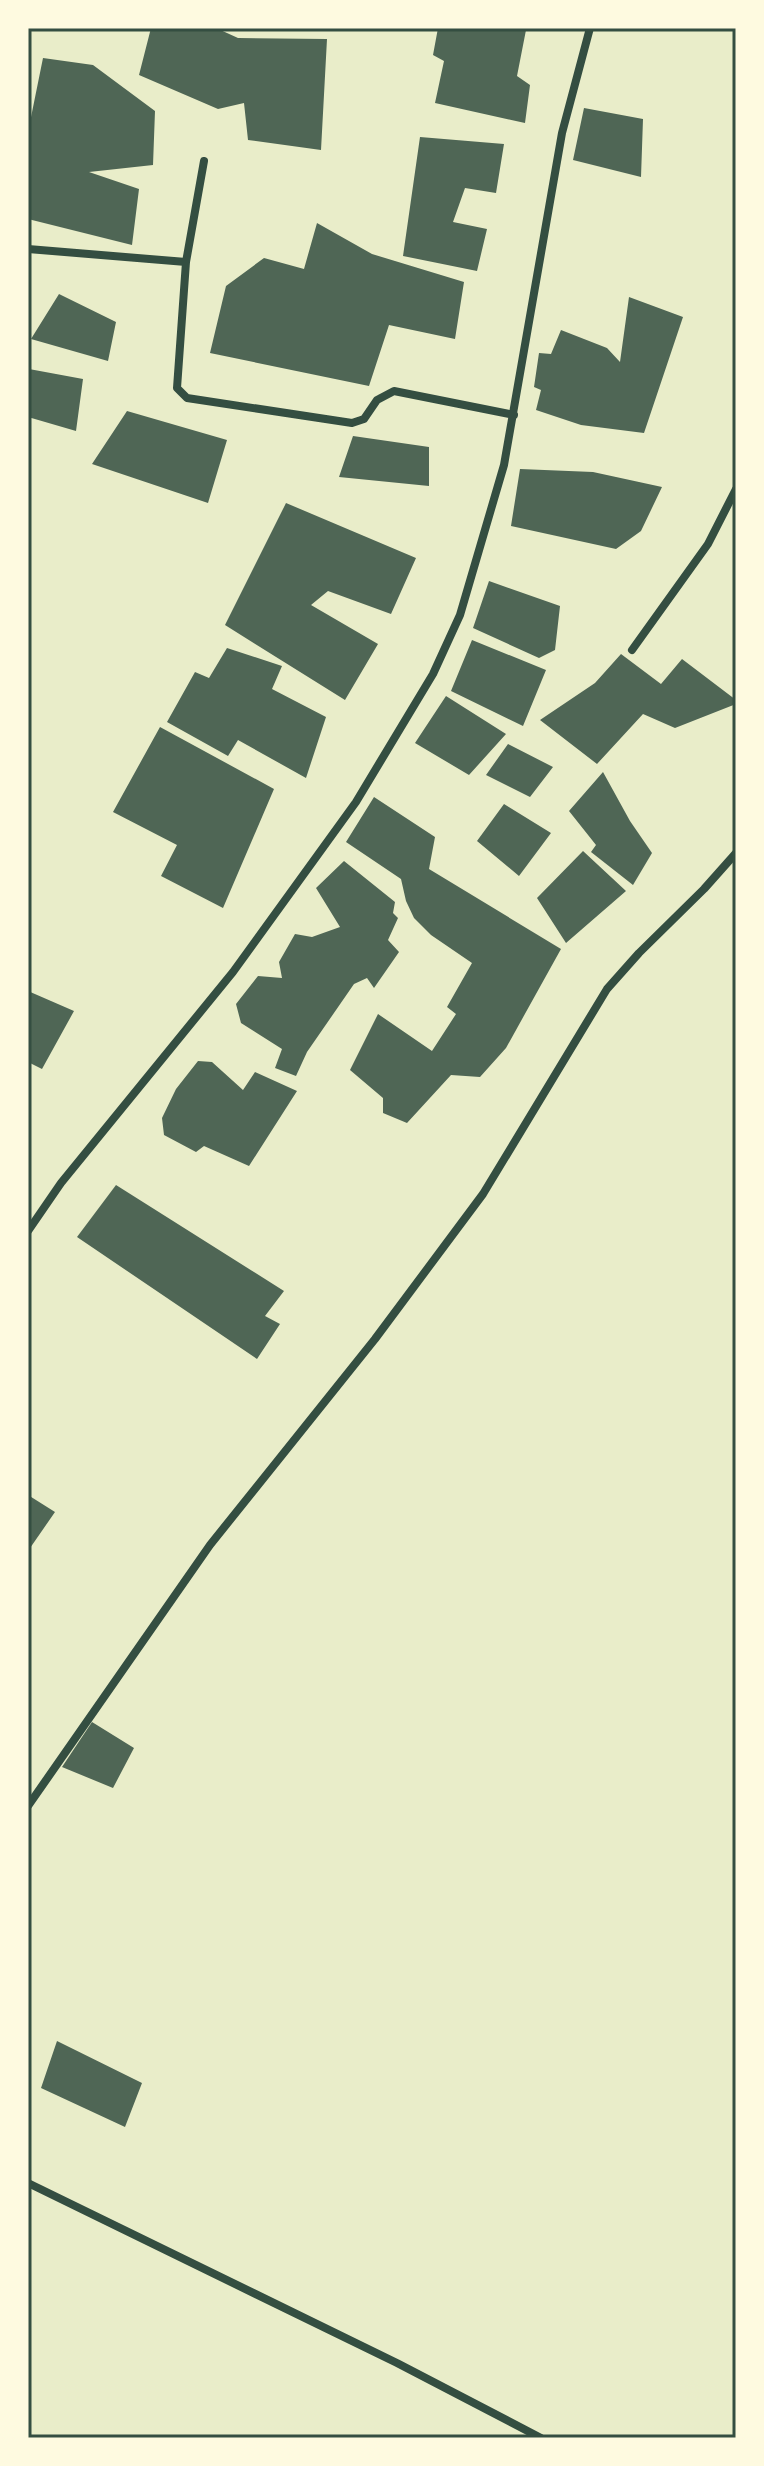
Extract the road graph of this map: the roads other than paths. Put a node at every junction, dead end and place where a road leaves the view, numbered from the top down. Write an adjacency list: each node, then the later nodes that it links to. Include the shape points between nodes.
1 (590, 28): 5 (street, via 562,133)
2 (204, 161): 4 (street)
3 (28, 249): 4 (street)
4 (186, 262): 5 (street, via 177,388 187,398 352,423 364,419 377,400 394,391)
5 (514, 415): 9 (street, via 464,602 433,674 356,802 242,960)
6 (736, 489): 7 (street, via 708,544)
7 (632, 650)
8 (736, 853): 10 (street, via 607,989 483,1194 210,1545)
9 (28, 1231)
10 (28, 1806)
11 (28, 2183): 12 (street)
12 (541, 2438)

